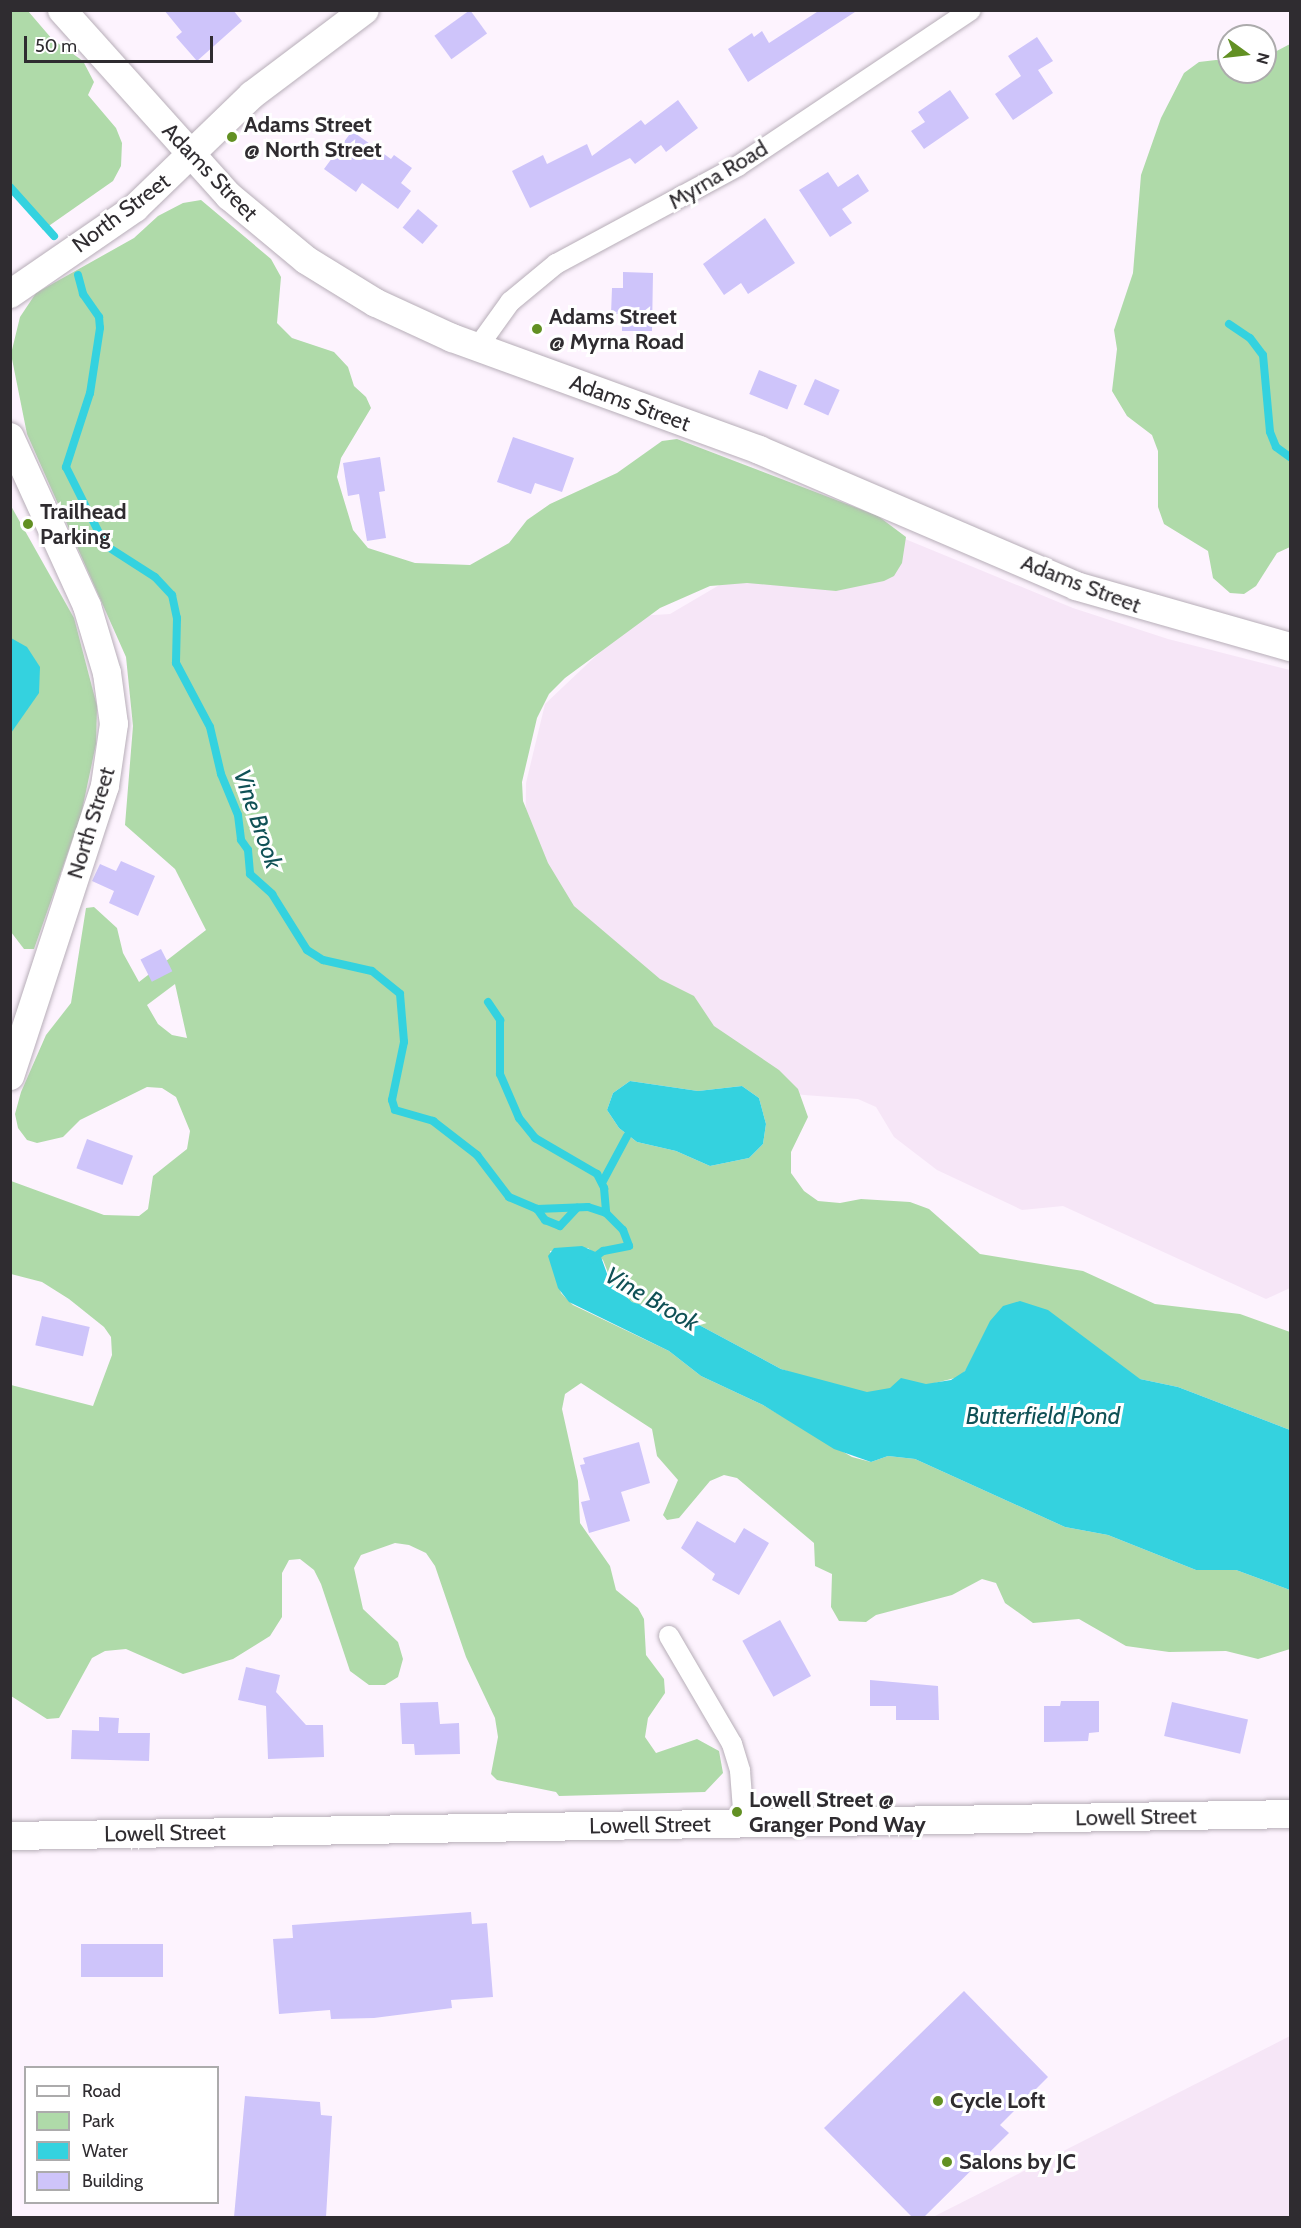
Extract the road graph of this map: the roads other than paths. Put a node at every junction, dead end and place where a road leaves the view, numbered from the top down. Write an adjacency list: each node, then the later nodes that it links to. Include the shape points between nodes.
1 (62, 10): 4 (main road, Adams Street)
2 (365, 10): 4 (main road, North Street, via 252,94)
3 (971, 10): 6 (street, Myrna Road, via 738,166 556,264 510,302)
4 (191, 156): 5 (main road, North Street, via 135,208); 6 (main road, Adams Street, via 229,196 316,267 403,317)
5 (10, 294)
6 (477, 348): 8 (main road, Adams Street, via 759,450 1076,586)
7 (10, 437): 9 (main road, North Street, via 87,606 107,673 114,724 101,801)
8 (1290, 647)
9 (10, 1076)
10 (669, 1636): 12 (street, via 732,1744 740,1772)
11 (1290, 1814): 12 (main road, Lowell Street)
12 (744, 1823): 13 (main road, Lowell Street)
13 (10, 1836)

